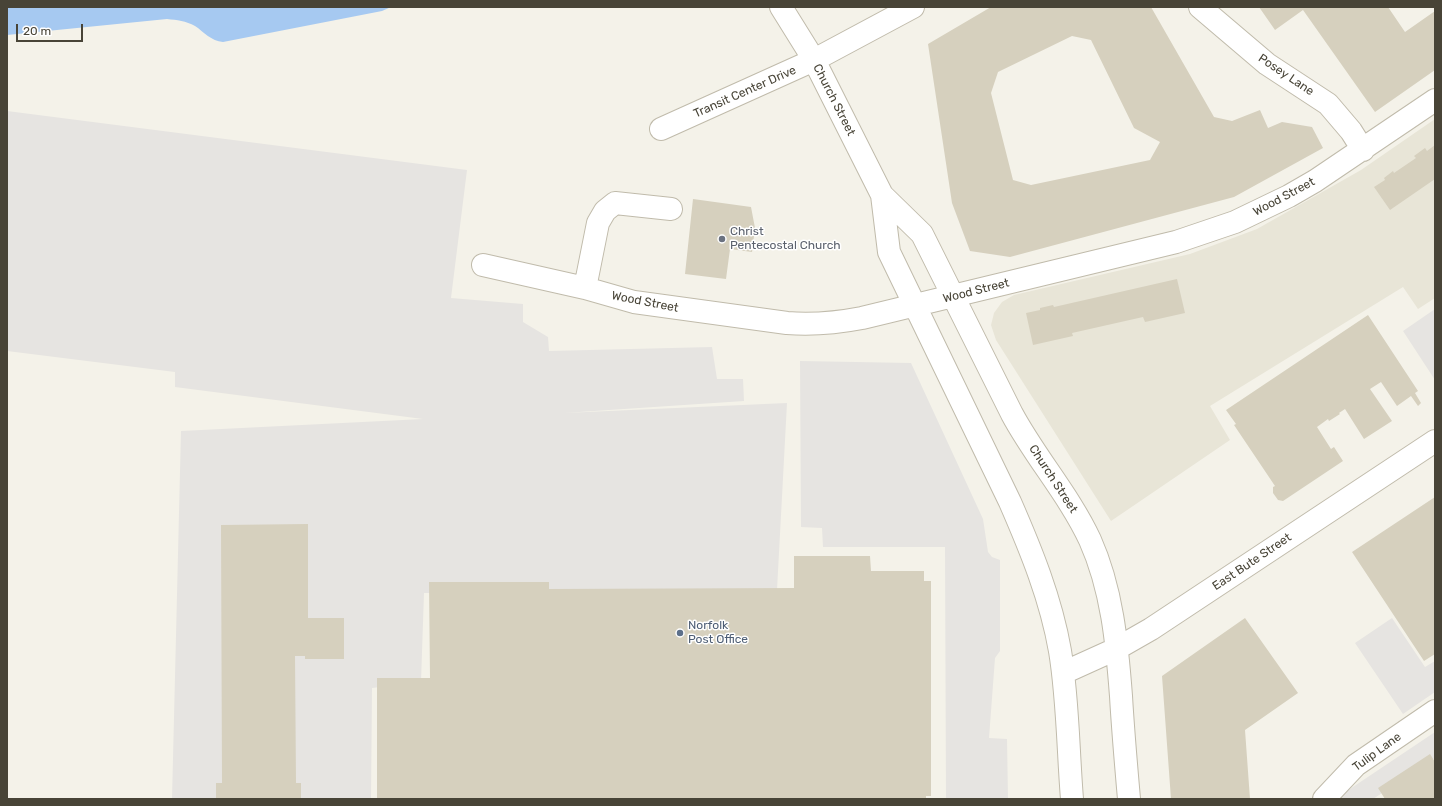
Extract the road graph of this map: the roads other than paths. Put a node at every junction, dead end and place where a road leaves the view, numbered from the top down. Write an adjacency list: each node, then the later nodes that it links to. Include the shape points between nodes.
1 (781, 7): 4 (street, Church Street)
2 (913, 7): 4 (street, Transit Center Drive)
3 (1200, 7): 7 (street, Posey Lane, via 1267,64 1328,104)
4 (814, 60): 6 (street, Transit Center Drive); 8 (street, Church Street)
5 (1435, 100): 7 (street, Wood Street)
6 (661, 129)
7 (1363, 150): 12 (street, Wood Street, via 1289,196 1235,222 1207,232 1176,242)
8 (882, 195): 12 (street, Church Street, via 922,234); 13 (street, Church Street, via 889,252)
9 (671, 209): 11 (street, via 615,203 605,211 598,223)
10 (483, 265): 11 (street, Wood Street)
11 (585, 288): 13 (street, Wood Street, via 634,302 810,325 836,323)
12 (953, 296): 13 (street, Wood Street); 15 (street, Church Street, via 1018,425 1078,518 1089,540 1107,591)
13 (914, 306): 16 (street, Church Street, via 1029,544 1051,611)
14 (1435, 441): 15 (street, East Bute Street, via 1151,629)
15 (1116, 649): 16 (street, East Bute Street); 20 (street, Church Street)
16 (1063, 672): 19 (street, Church Street)
17 (1435, 711): 18 (street, Tulip Lane, via 1356,765)
18 (1324, 798)
19 (1072, 799)
20 (1129, 799)

